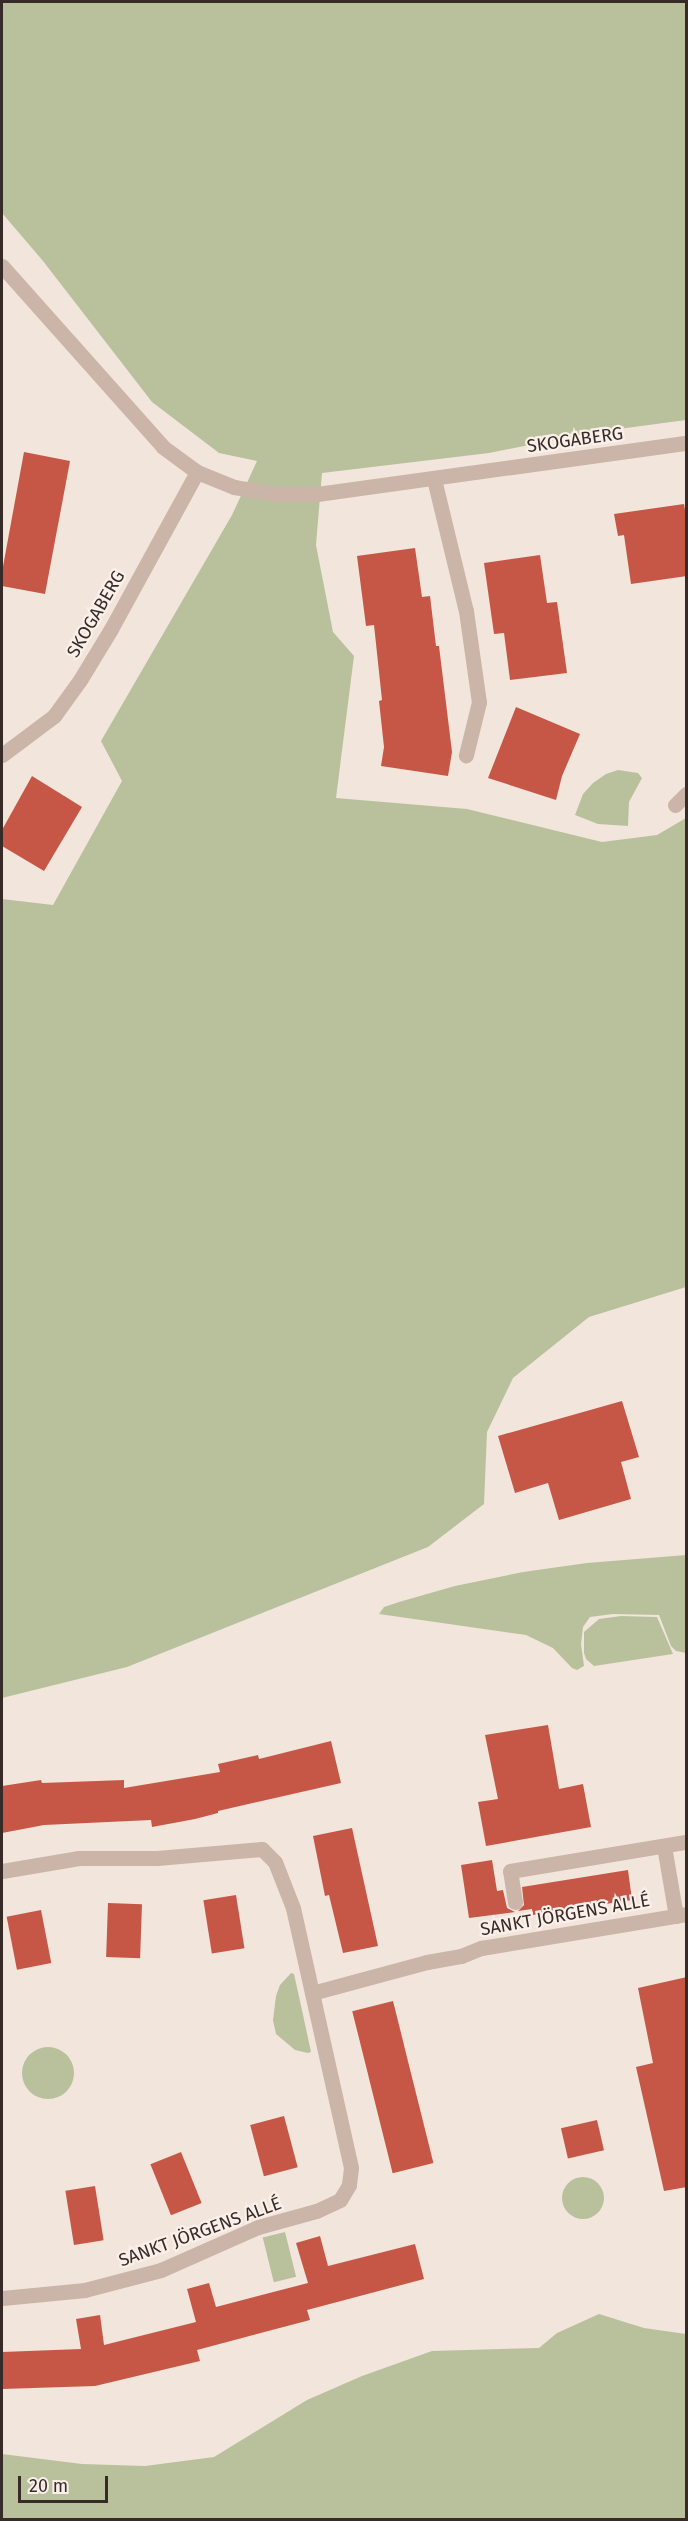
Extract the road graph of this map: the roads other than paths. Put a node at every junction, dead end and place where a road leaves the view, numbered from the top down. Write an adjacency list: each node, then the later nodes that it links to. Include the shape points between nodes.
1 (2, 266): 3 (street, SKOGABERG, via 163,447)
2 (687, 443): 4 (street, SKOGABERG)
3 (197, 472): 4 (street, SKOGABERG, via 234,487 277,494 317,494); 5 (street, SKOGABERG, via 80,680 54,716)
4 (434, 479): 6 (street, via 466,611 478,702)
5 (2, 755)
6 (466, 755)
7 (687, 794): 8 (street)
8 (675, 805)
9 (687, 1842): 10 (street)
10 (664, 1846): 12 (street, via 510,1871); 13 (street)
11 (2, 1871): 14 (street, SANKT JÖRGENS ALLÉ, via 79,1858 157,1858 262,1849 275,1862 293,1908)
12 (515, 1902)
13 (681, 1915): 14 (street, SANKT JÖRGENS ALLÉ, via 481,1948)
14 (312, 1993): 15 (street, SANKT JÖRGENS ALLÉ, via 351,2168 349,2185 340,2200 258,2227 138,2278 86,2290)
15 (2, 2298)

